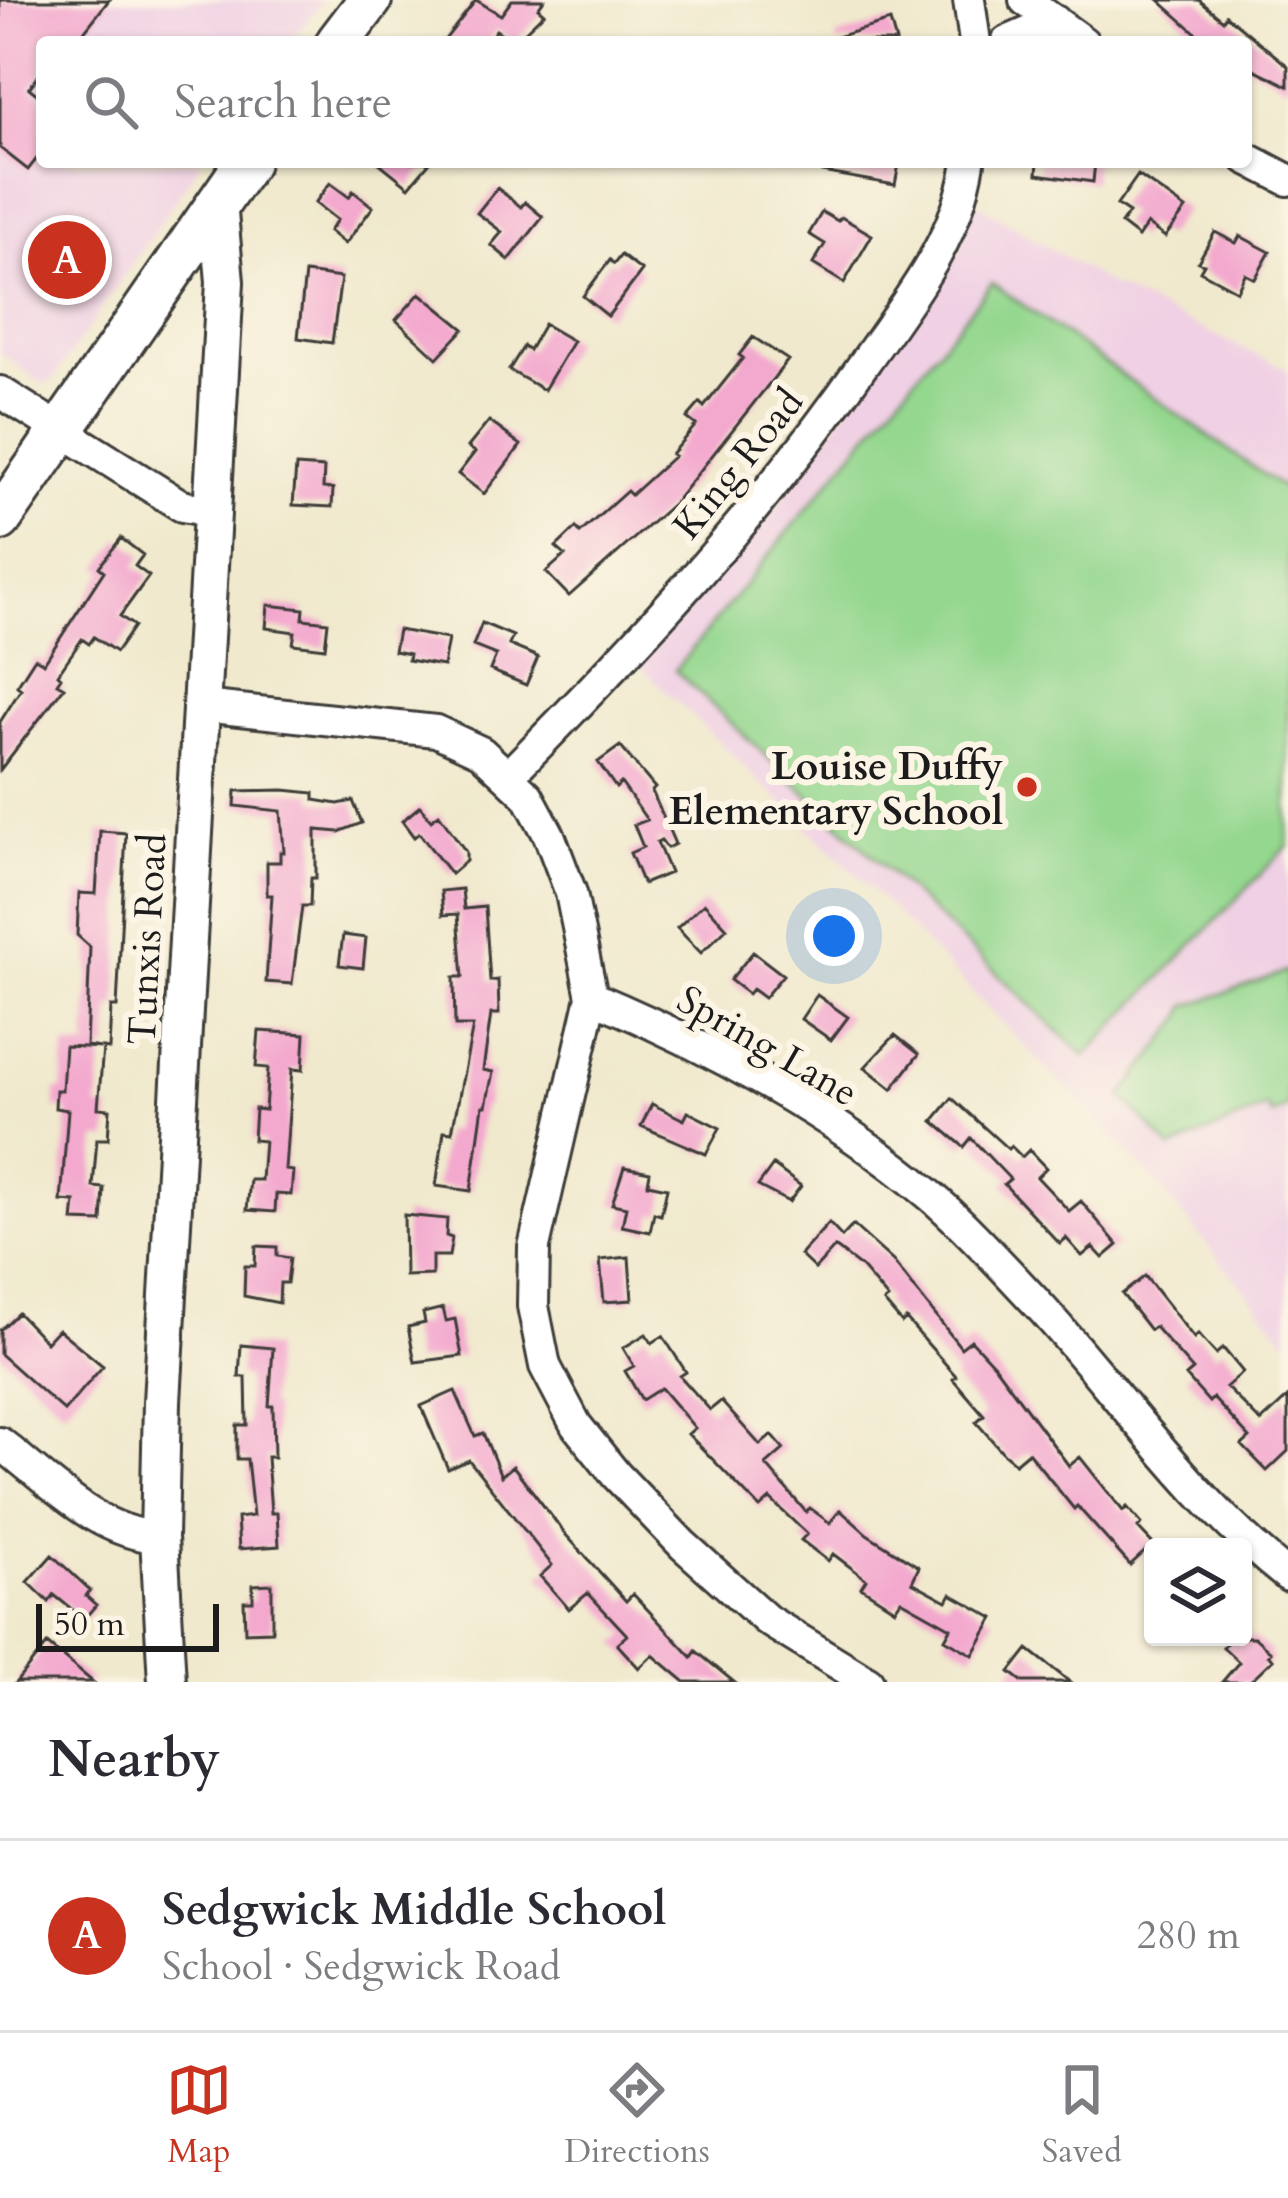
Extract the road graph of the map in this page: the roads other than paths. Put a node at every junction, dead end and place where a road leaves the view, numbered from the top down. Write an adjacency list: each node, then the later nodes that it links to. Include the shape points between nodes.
1 (370, 0): 5 (main road)
2 (969, 0): 6 (street)
3 (1025, 0): 4 (street)
4 (1055, 21): 7 (street); 8 (street)
5 (343, 36)
6 (974, 36)
7 (1021, 36)
8 (1075, 36)
9 (1252, 161): 12 (street)
10 (243, 168): 13 (main road)
11 (968, 168): 19 (street, King Road, via 945,241 901,313 760,504)
12 (1288, 180)
13 (218, 201): 15 (main road); 16 (street, Tunxis Road, via 226,259)
14 (0, 392): 15 (street)
15 (59, 431): 16 (street, via 182,506); 17 (main road)
16 (212, 511): 18 (street, Tunxis Road)
17 (0, 519)
18 (202, 706): 19 (street, via 436,731); 22 (street, Tunxis Road)
19 (509, 775): 20 (street, via 549,835 572,893)
20 (592, 997): 23 (street, Spring Lane, via 671,1030 836,1126 931,1196); 25 (street, via 534,1246 533,1306 545,1366 576,1425 683,1545 767,1620)
21 (0, 1443): 22 (street, via 110,1526)
22 (159, 1537): 24 (street, Tunxis Road)
23 (1288, 1576)
24 (167, 1682)
25 (868, 1682)

